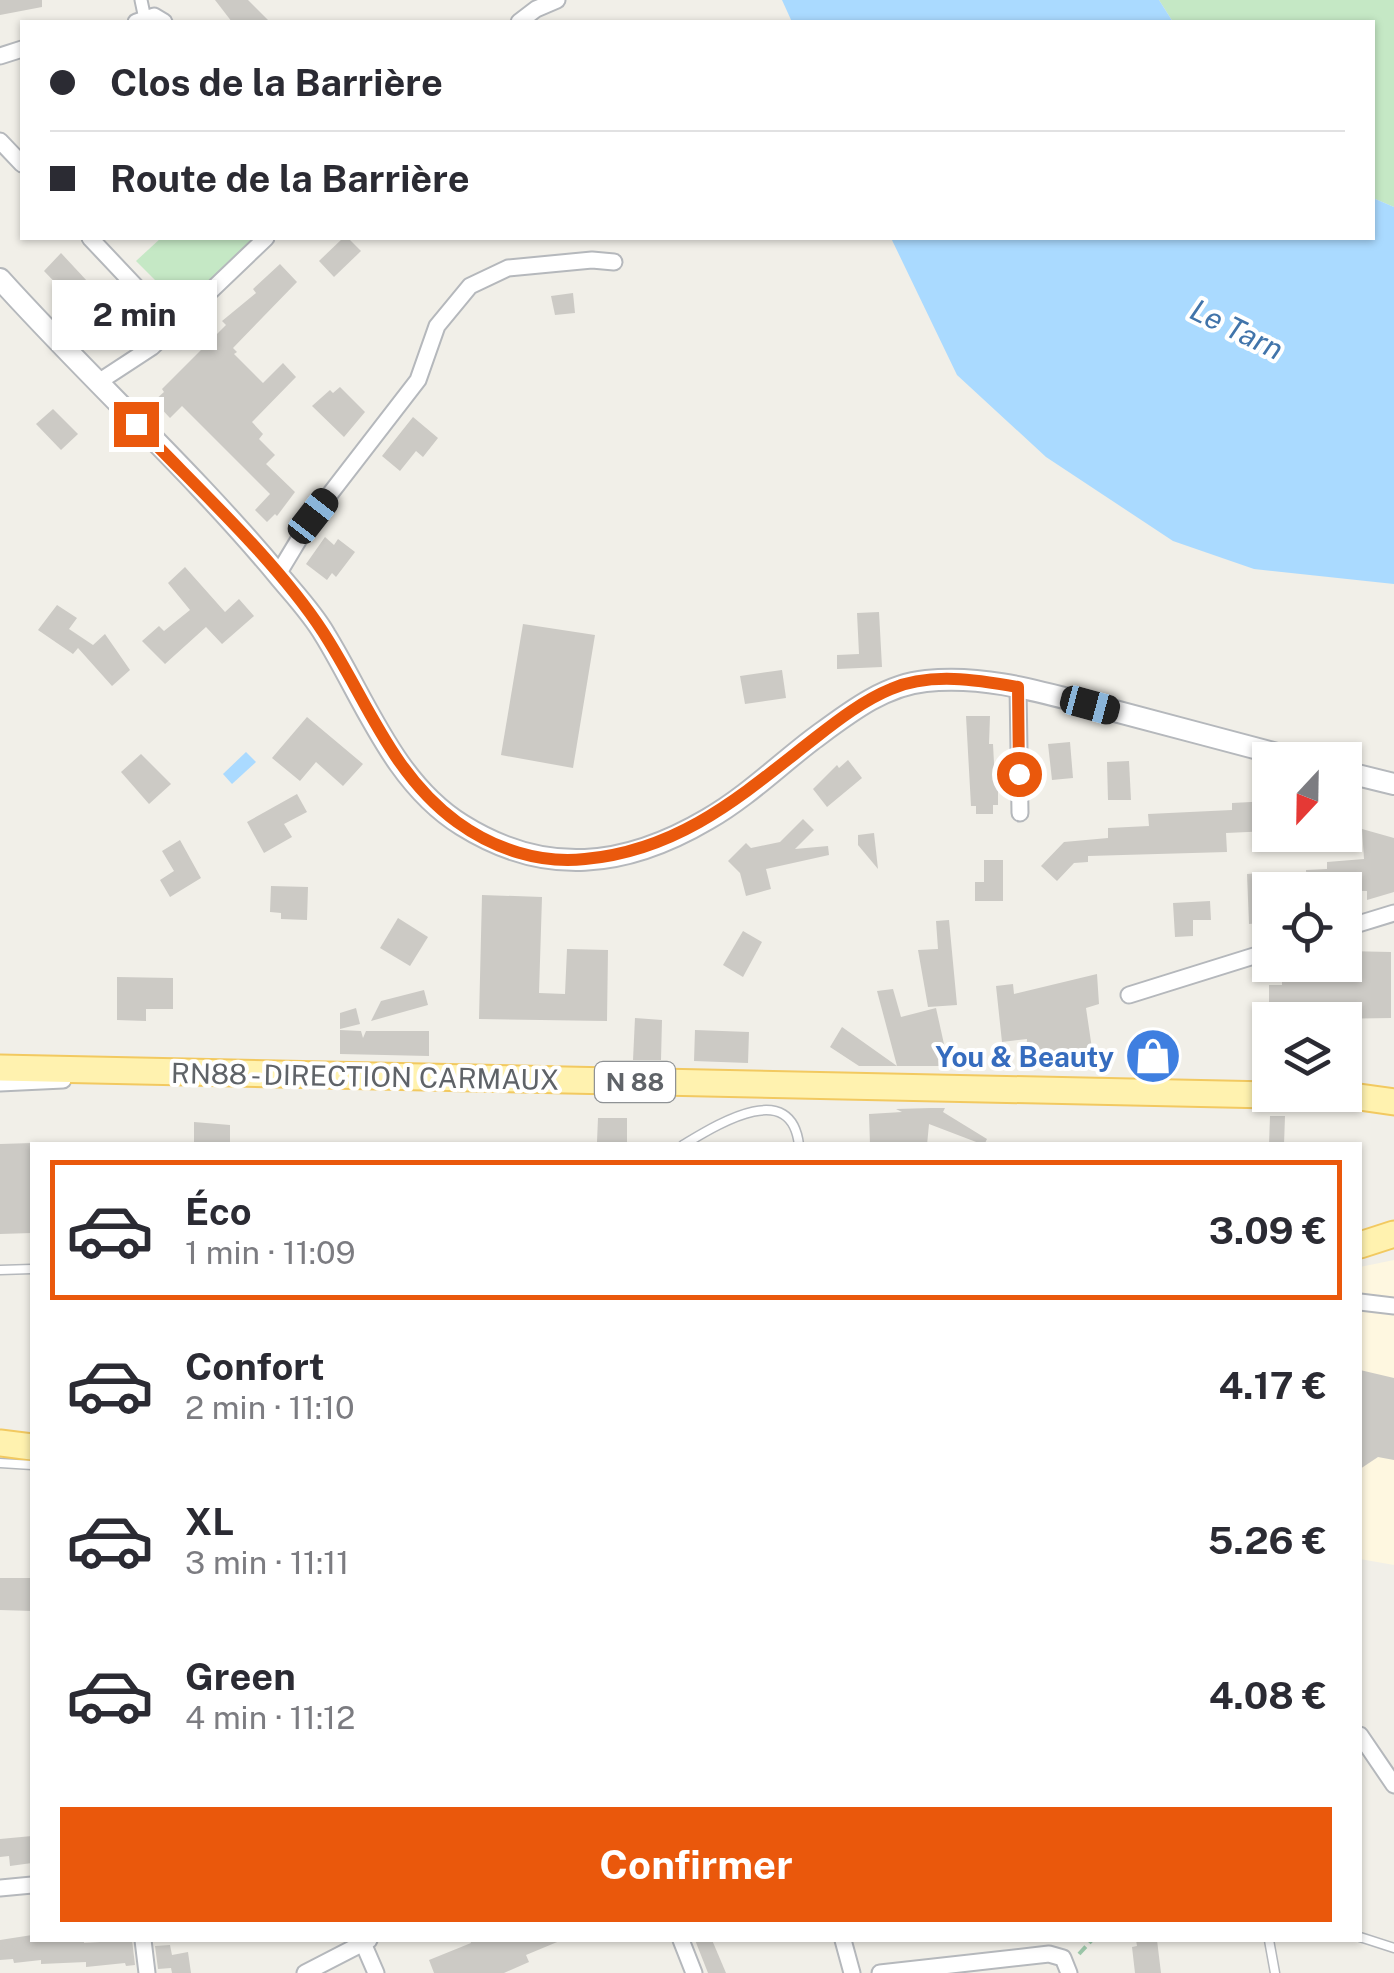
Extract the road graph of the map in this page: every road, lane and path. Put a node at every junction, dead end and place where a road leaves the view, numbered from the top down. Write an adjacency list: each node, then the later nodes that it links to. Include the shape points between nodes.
1 (557, 0): 2 (street)
2 (522, 20)
3 (0, 141): 4 (street)
4 (20, 162)
5 (92, 240): 9 (street)
6 (264, 240): 9 (street)
7 (614, 262): 11 (street, via 508,268 470,286 437,326 418,380 313,516)
8 (0, 279): 10 (street)
9 (174, 327): 10 (street)
10 (97, 384): 11 (street)
11 (278, 574): 12 (street, via 323,631 385,744 418,788 458,823 528,856 583,860 657,845 710,818 892,688 970,679)
12 (1018, 687): 13 (street); 16 (street)
13 (1252, 748)
14 (1362, 776): 15 (street)
15 (1394, 784)
16 (1020, 813)
17 (1394, 912): 18 (street)
18 (1362, 922)
19 (1252, 957): 20 (street)
20 (1129, 995)
21 (0, 1068): 22 (main road, RN88 - DIRECTION CARMAUX / N 88)
22 (136, 1072): 23 (street); 24 (main road, RN88 - DIRECTION CARMAUX / N 88)
23 (0, 1083)
24 (1252, 1095)
25 (1362, 1097): 26 (main road)
26 (1394, 1102)
27 (688, 1142): 28 (lane, via 719,1123 772,1110 791,1120)
28 (799, 1142)
29 (1394, 1234): 30 (main road)
30 (1362, 1244)
31 (0, 1270): 32 (lane)
32 (30, 1270)
33 (1362, 1302): 34 (street)
34 (1394, 1306)
35 (0, 1443): 36 (main road)
36 (30, 1447)
37 (0, 1463): 38 (lane)
38 (30, 1465)
39 (1362, 1738): 40 (street)
40 (1394, 1785)
41 (30, 1885): 42 (street)
42 (0, 1888)
43 (1362, 1939): 49 (lane)
44 (143, 1942): 50 (street)
45 (366, 1942): 51 (street); 52 (street)
46 (682, 1942): 53 (street)
47 (843, 1942): 54 (street)
48 (1268, 1942): 57 (lane)
49 (1394, 1948)
50 (147, 1973)
51 (305, 1973)
52 (376, 1973)
53 (694, 1973)
54 (852, 1973)
55 (880, 1973): 56 (street, via 1049,1954 1063,1958)
56 (1069, 1973)
57 (1275, 1973)

